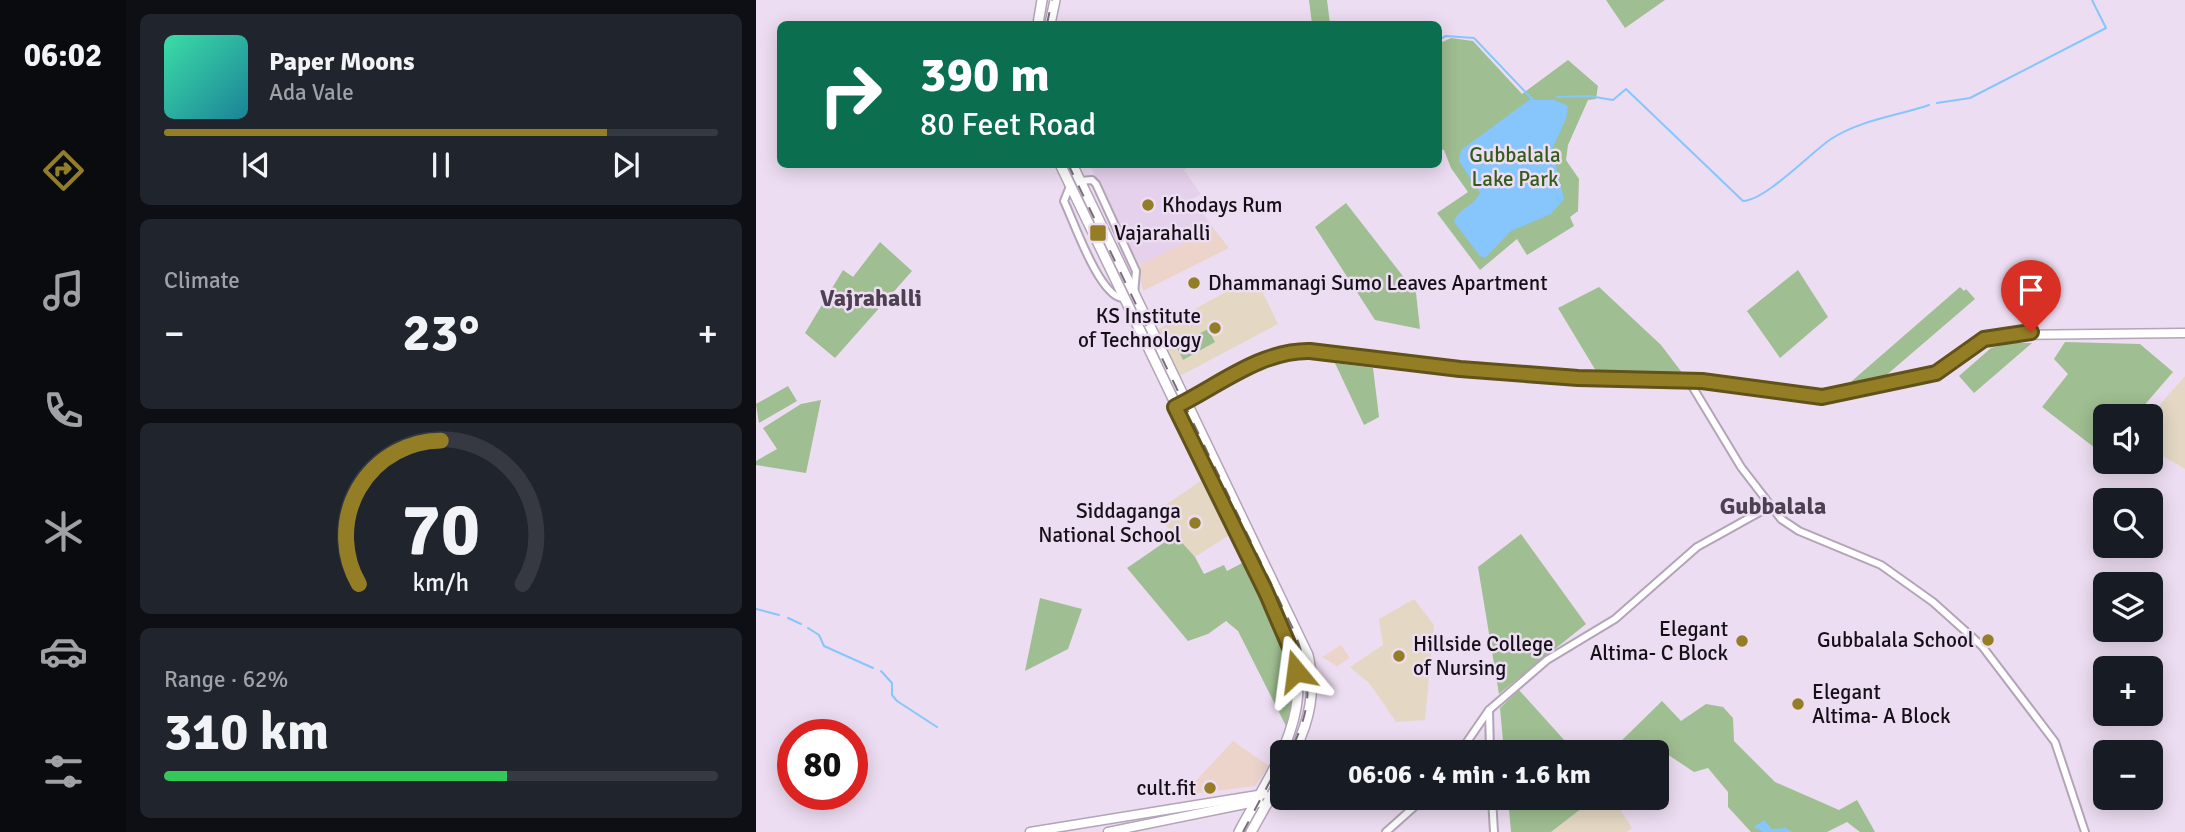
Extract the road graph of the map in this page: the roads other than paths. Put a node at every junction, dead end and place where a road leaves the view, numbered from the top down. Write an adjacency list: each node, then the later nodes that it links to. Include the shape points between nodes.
1 (1042, 0): 3 (highway)
2 (1055, 0): 4 (highway)
3 (1038, 21)
4 (1051, 21)
5 (1062, 168): 8 (highway)
6 (1074, 168): 7 (highway)
7 (1079, 179): 8 (highway); 12 (highway)
8 (1069, 184): 13 (highway)
9 (2185, 335): 10 (main road, via 1997,335 1977,343 1936,373 1822,397 1702,381); 11 (main road, via 1997,338 1937,376 1822,401)
10 (1435, 368): 11 (main road); 12 (main road, via 1296,351 1259,361)
11 (1692, 388): 14 (street)
12 (1186, 404): 13 (main road); 16 (highway, via 1308,655 1313,693)
13 (1176, 409): 20 (highway, via 1294,657 1297,692 1292,726)
14 (1769, 507): 15 (street, via 1686,555 1615,618 1548,660); 30 (street, via 1798,531 1881,565 1976,639 2055,742)
15 (1489, 710): 17 (street); 18 (street)
16 (1298, 740)
17 (1468, 740)
18 (1490, 740)
19 (1270, 796): 20 (main road); 21 (highway)
20 (1257, 797): 21 (main road); 24 (main road); 25 (main road); 26 (highway)
21 (1265, 806): 27 (highway)
22 (1411, 810): 28 (street)
23 (1493, 810): 29 (street)
24 (1030, 832)
25 (1108, 832)
26 (1239, 832)
27 (1251, 832)
28 (1386, 832)
29 (1494, 832)
30 (2085, 832)

